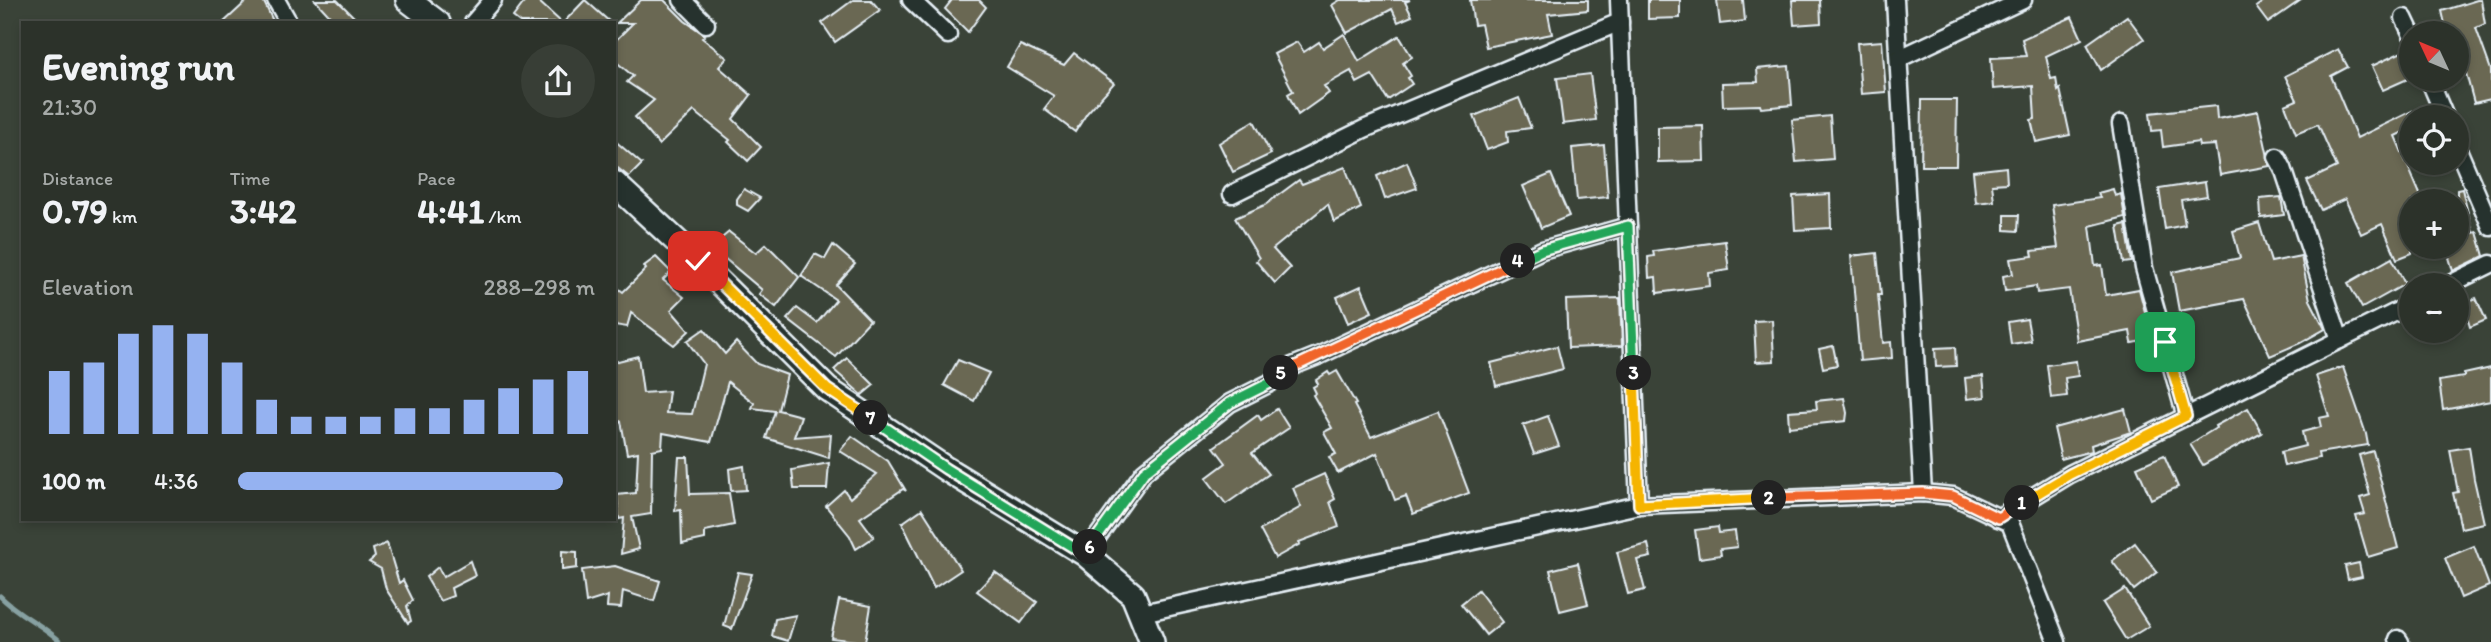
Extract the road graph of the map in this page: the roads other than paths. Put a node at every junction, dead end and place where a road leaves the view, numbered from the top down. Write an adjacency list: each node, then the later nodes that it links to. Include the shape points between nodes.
1 (276, 0): 10 (street)
2 (408, 0): 11 (street)
3 (493, 0): 12 (street)
4 (682, 0): 15 (street)
5 (911, 0): 16 (street)
6 (1619, 0): 14 (street)
7 (1895, 0): 17 (street)
8 (2023, 0): 17 (street)
9 (2404, 18): 13 (street)
10 (288, 21)
11 (435, 21)
12 (475, 21)
13 (2405, 21)
14 (1620, 22): 23 (street, via 1364,129); 24 (street)
15 (706, 24)
16 (948, 35)
17 (1900, 58): 31 (street)
18 (2121, 124): 30 (street, via 2144,268)
19 (2277, 157): 29 (street)
20 (2469, 166): 22 (street)
21 (616, 185): 34 (street, via 827,389)
22 (2484, 190): 25 (street)
23 (1232, 194)
24 (1628, 226): 32 (street); 34 (street, via 1542,250 1285,369 1270,383 1230,403 1144,472)
25 (2491, 227)
26 (2491, 264): 27 (street)
27 (2469, 275)
28 (2399, 310): 29 (street)
29 (2340, 340): 30 (street)
30 (2186, 416): 33 (street, via 2070,474)
31 (1923, 493): 32 (street); 33 (street, via 1953,496)
32 (1639, 505): 35 (street)
33 (1998, 518): 37 (street, via 2010,523)
34 (1084, 554): 35 (street, via 1133,595)
35 (1142, 613): 36 (street)
36 (1152, 642)
37 (2057, 642)

